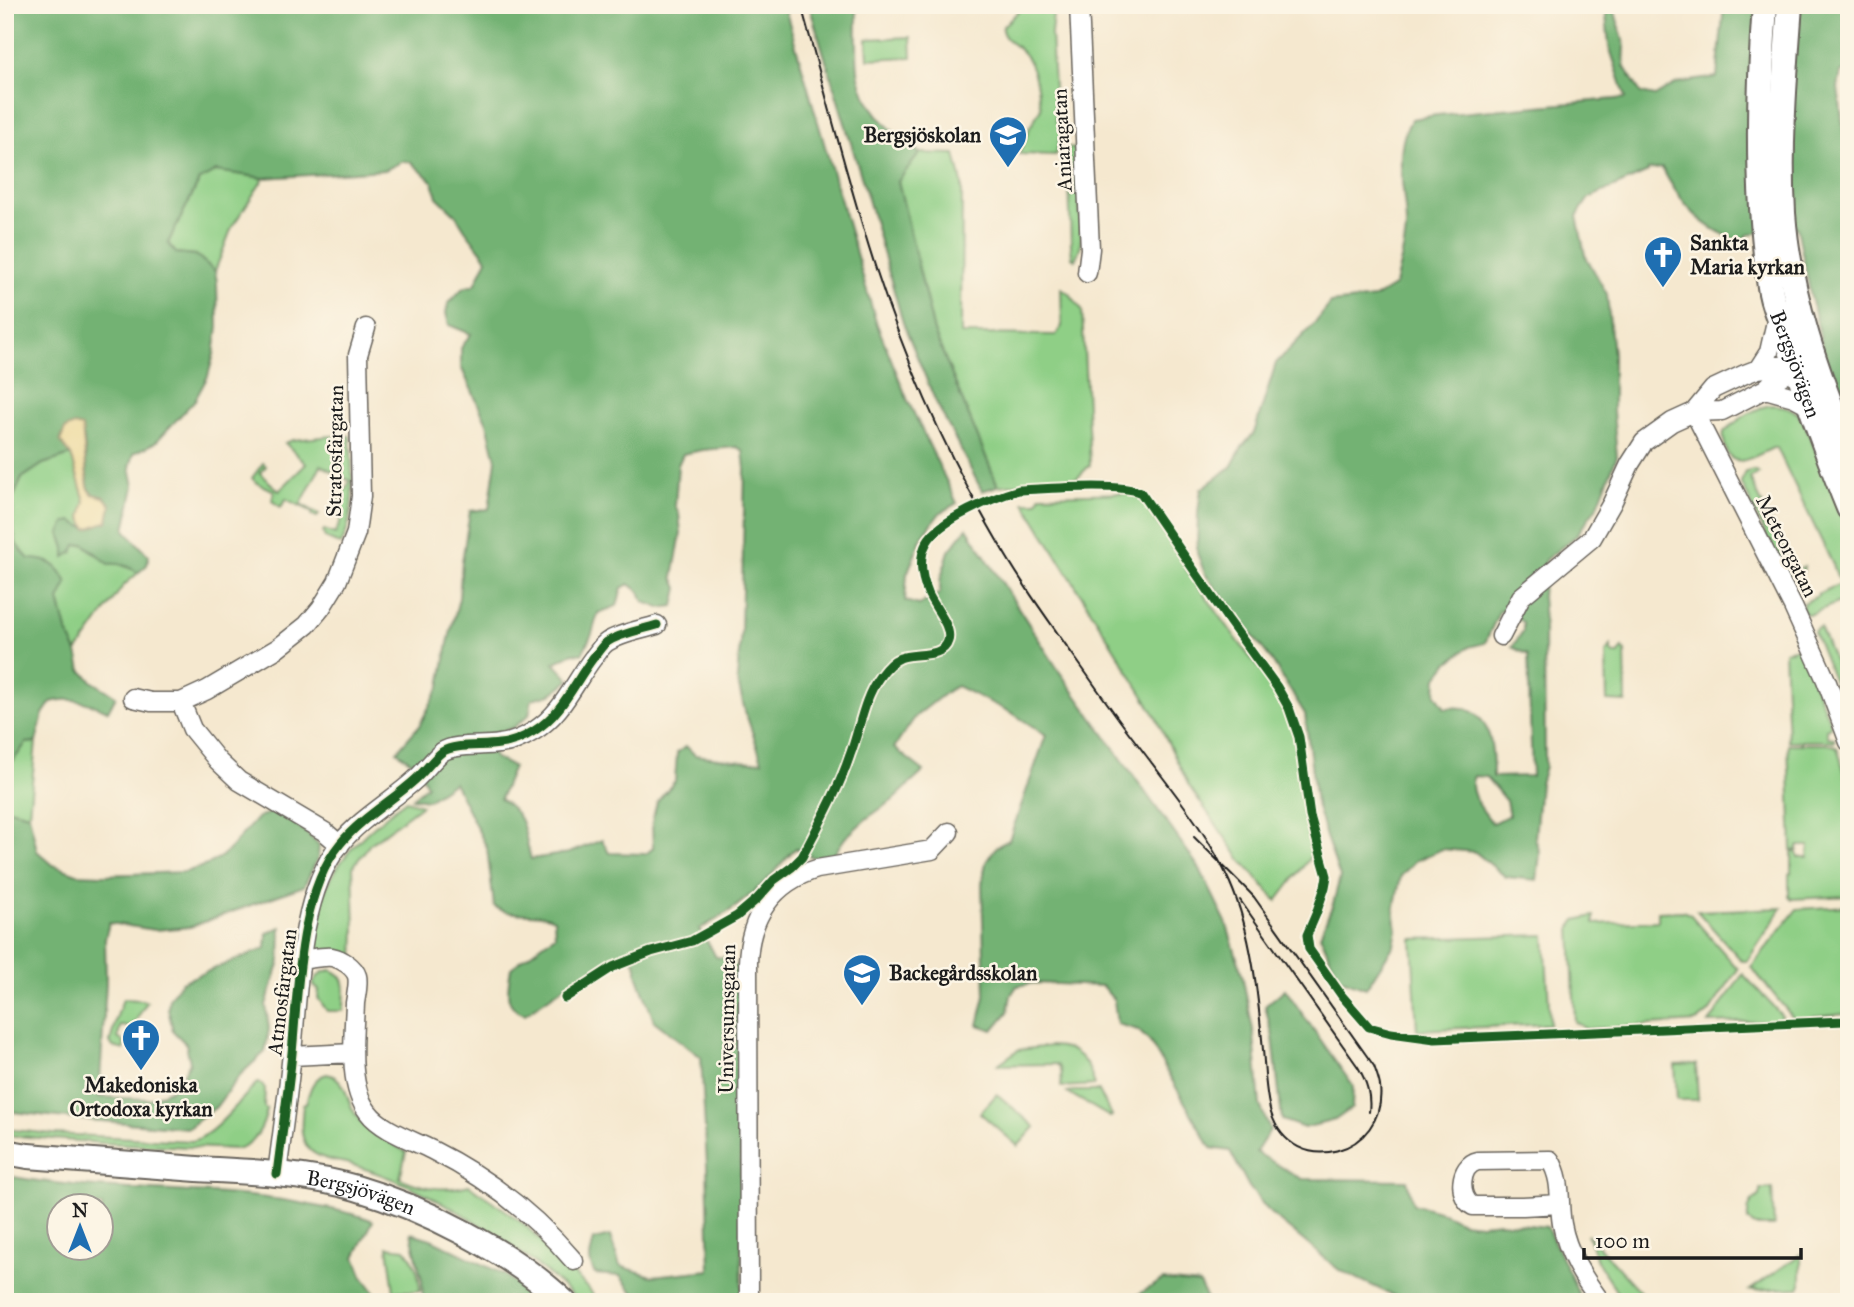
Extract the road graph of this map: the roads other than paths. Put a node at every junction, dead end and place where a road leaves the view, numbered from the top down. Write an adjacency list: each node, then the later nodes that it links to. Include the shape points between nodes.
1 (1079, 5): 4 (street, Aniaragatan, via 1090,249)
2 (1765, 5): 5 (street, Bergsjövägen, via 1759,152 1765,256)
3 (1790, 5): 7 (street, Bergsjövägen, via 1783,119 1784,215)
4 (1087, 273)
5 (1777, 317): 7 (street, Bergsjövägen); 8 (street, via 1769,352)
6 (366, 328): 17 (street, Stratosfärgatan, via 358,355 361,496 356,533 337,582 307,625 278,648)
7 (1806, 363): 8 (street); 9 (street); 10 (street, Bergsjövägen); 12 (street, Bergsjövägen)
8 (1758, 369): 11 (street, via 1713,388)
9 (1765, 389): 10 (street); 11 (street, via 1722,411)
10 (1809, 405): 13 (street, Bergsjövägen)
11 (1694, 412): 15 (street, via 1644,442 1592,538 1521,597); 18 (street, Meteorgatan, via 1793,607)
12 (1849, 453)
13 (1849, 508)
14 (657, 625): 20 (street, Atmosfärgatan, via 603,645 569,695 536,730 510,743 444,751)
15 (1501, 636)
16 (133, 698): 17 (street, Stratosfärgatan)
17 (181, 702): 20 (street, via 192,729 239,781)
18 (1849, 742)
19 (949, 832): 29 (street, Universumsgatan, via 932,850 800,874 776,892 752,931 748,945)
20 (340, 845): 21 (street, Atmosfärgatan, via 317,888)
21 (300, 960): 22 (street, Atmosfärgatan, via 333,957 348,964 357,977); 23 (street, Atmosfärgatan)
22 (353, 1054): 23 (street, Atmosfärgatan); 27 (street, Atmosfärgatan, via 356,1087 367,1112 509,1198)
23 (292, 1056): 25 (street, Atmosfärgatan)
24 (5, 1152): 25 (street, Bergsjövägen)
25 (277, 1174): 28 (street, Bergsjövägen, via 355,1188 419,1210 501,1254)
26 (1560, 1204): 26 (street, via 1557,1171 1550,1160 1478,1161 1464,1174 1463,1195 1473,1206); 30 (street, via 1572,1256)
27 (574, 1261)
28 (564, 1302)
29 (749, 1302)
30 (1601, 1302)

